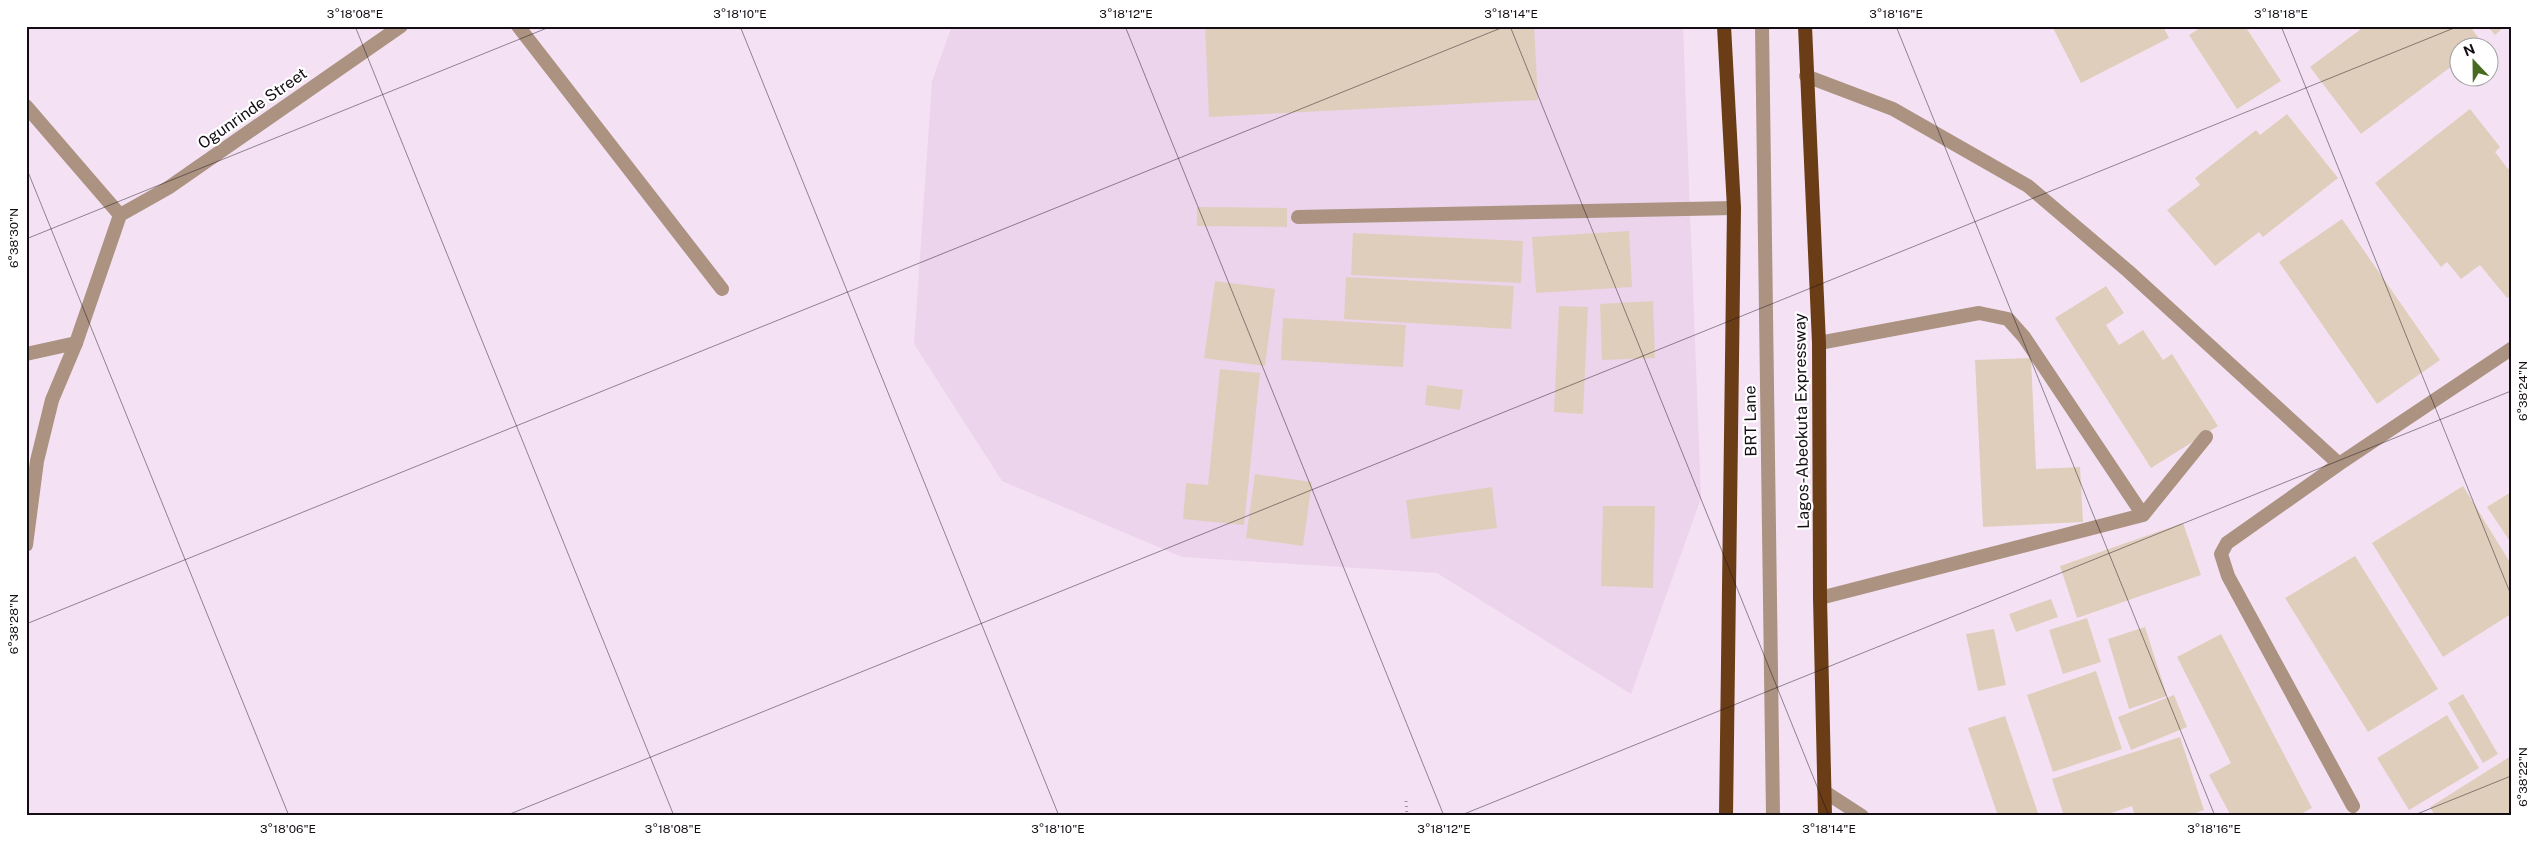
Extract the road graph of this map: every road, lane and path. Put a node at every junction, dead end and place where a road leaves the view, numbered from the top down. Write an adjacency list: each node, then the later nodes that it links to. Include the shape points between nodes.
1 (402, 26): 9 (street, Ogunrinde Street, via 168,188)
2 (518, 26): 11 (street)
3 (1724, 26): 8 (highway)
4 (1762, 26): 26 (street, BRT Lane)
5 (1805, 26): 6 (highway, Lagos-Abeokuta Expressway)
6 (1806, 76): 13 (highway, Lagos-Abeokuta Expressway); 17 (street, via 1892,109 2028,186 2128,271)
7 (26, 106): 9 (street)
8 (1734, 208): 10 (street); 25 (highway)
9 (120, 215): 12 (street)
10 (1298, 217)
11 (722, 289)
12 (76, 342): 15 (street); 19 (street, via 52,400 37,461)
13 (1819, 343): 18 (street, via 1979,313 2008,319 2024,337); 20 (highway, Lagos-Abeokuta Expressway)
14 (2511, 350): 17 (street)
15 (26, 354)
16 (2206, 437): 18 (street)
17 (2339, 464): 23 (street, via 2227,543 2221,554 2228,576)
18 (2143, 515): 20 (street)
19 (26, 545)
20 (1820, 598): 21 (highway, Lagos-Abeokuta Expressway)
21 (1825, 792): 27 (highway, Lagos-Abeokuta Expressway); 28 (street)
22 (1406, 801): 24 (path)
23 (2353, 806)
24 (1407, 816)
25 (1726, 816)
26 (1773, 816)
27 (1825, 816)
28 (1862, 816)

